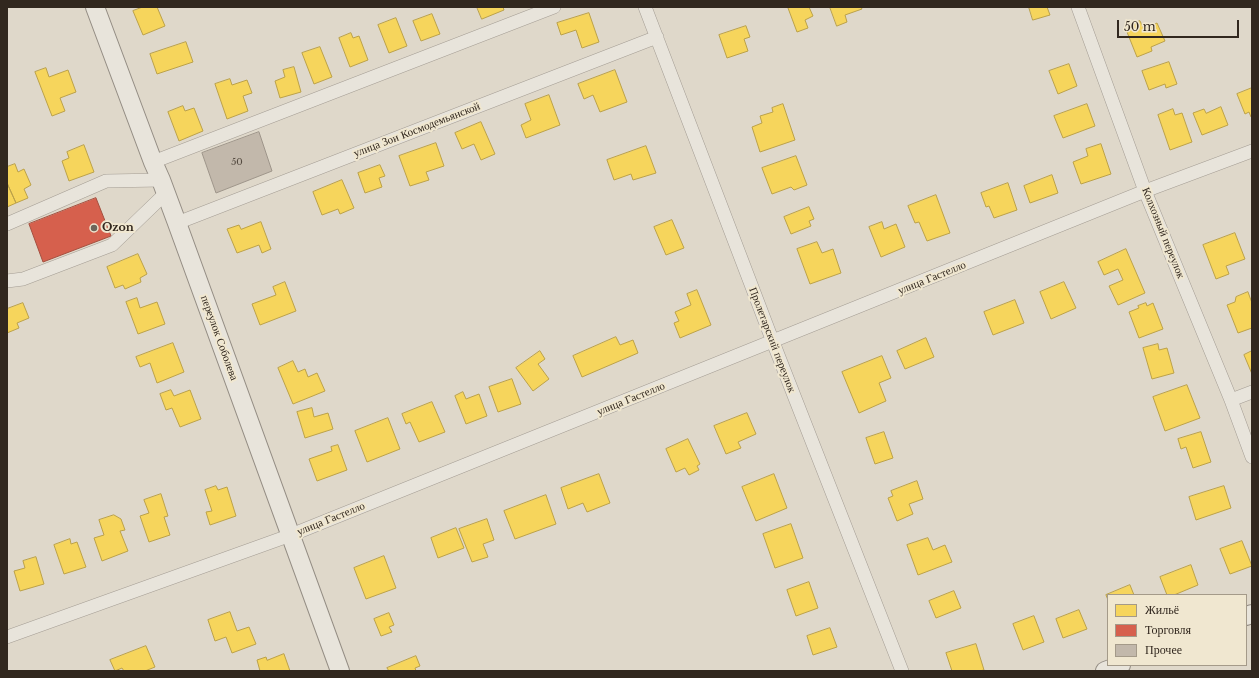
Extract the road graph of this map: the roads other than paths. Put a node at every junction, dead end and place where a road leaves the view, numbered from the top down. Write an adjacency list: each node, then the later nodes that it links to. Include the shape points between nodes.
1 (95, 7): 7 (main road, переулок Соболева)
2 (554, 7): 7 (street)
3 (645, 7): 5 (street, Пролетарский переулок)
4 (1078, 7): 9 (street, Колхозный переулок)
5 (657, 37): 10 (street, улица Зои Космодемьянской); 13 (street, Пролетарский переулок)
6 (1252, 151): 9 (street, улица Гастелло)
7 (153, 162): 8 (main road, переулок Соболева)
8 (164, 187): 10 (main road, переулок Соболева); 11 (street, via 106,181); 12 (street, via 112,245 23,279)
9 (1145, 191): 13 (street, улица Гастелло); 15 (street, Колхозный переулок)
10 (177, 223): 17 (main road, переулок Соболева)
11 (7, 224)
12 (7, 281)
13 (773, 342): 17 (street, улица Гастелло); 21 (street, Пролетарский переулок)
14 (1252, 392): 15 (street)
15 (1231, 400): 16 (street, Колхозный переулок)
16 (1252, 457)
17 (291, 535): 18 (street, улица Гастелло); 20 (main road, переулок Соболева)
18 (7, 637)
19 (1118, 666): 22 (main road)
20 (340, 671)
21 (902, 671)
22 (1105, 671)

